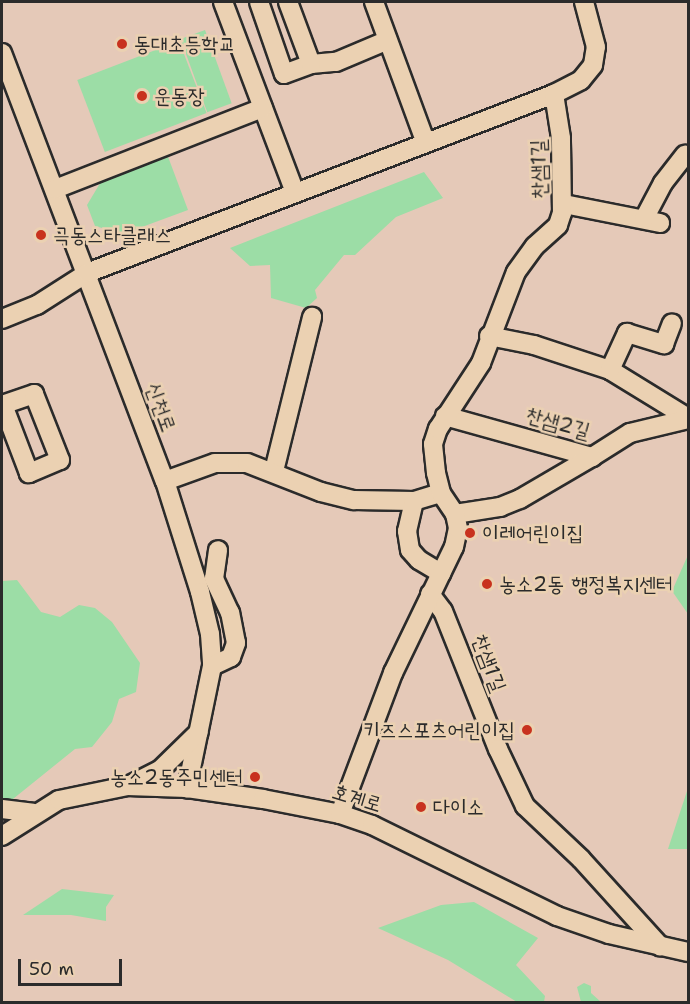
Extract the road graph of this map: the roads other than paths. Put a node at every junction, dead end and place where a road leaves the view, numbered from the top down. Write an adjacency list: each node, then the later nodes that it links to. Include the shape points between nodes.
1 (223, 2): 10 (street)
2 (259, 2): 8 (street, via 285,74)
3 (288, 2): 8 (street)
4 (374, 2): 6 (street)
5 (588, 6): 9 (street, via 596,47 593,65 581,80)
6 (388, 40): 8 (street, via 336,62); 11 (street)
7 (2, 53): 13 (street, 신천로)
8 (311, 64)
9 (554, 94): 11 (street); 15 (street, 찬샘1길)
10 (263, 108): 13 (street); 14 (street)
11 (426, 143): 14 (street)
12 (685, 155): 15 (street, via 663,183 652,221)
13 (55, 189): 16 (street, 신천로)
14 (295, 193): 16 (street)
15 (564, 204): 20 (street, 찬샘1길, via 558,225 535,246 516,272)
16 (87, 273): 18 (street, via 37,305); 26 (street, 신천로)
17 (312, 316): 25 (street)
18 (2, 319)
19 (672, 322): 21 (street, via 664,344 627,333)
20 (489, 336): 21 (street, via 534,345); 22 (street, 찬샘1길, via 481,363)
21 (610, 370): 23 (street)
22 (445, 416): 24 (street, 찬샘2길); 27 (street, 찬샘1길, via 433,444)
23 (688, 418): 24 (street, 찬샘2길, via 630,433)
24 (592, 457): 29 (street, via 520,499 500,507)
25 (274, 471): 26 (street, via 247,463 215,463); 28 (street, via 321,492 354,500)
26 (165, 481): 33 (street, 신천로, via 200,592 210,634)
27 (441, 493): 28 (street); 29 (street, 찬샘1길)
28 (414, 501): 31 (street, via 407,531 410,550 418,560)
29 (455, 514): 31 (street, via 458,528 454,546)
30 (218, 550): 33 (street, via 214,579 230,613 236,643 231,657)
31 (441, 573): 32 (street)
32 (430, 594): 39 (street, via 393,673); 41 (street, 찬샘1길, via 443,611 525,807 581,860)
33 (212, 666): 34 (street, 신천로)
34 (200, 731): 35 (street, via 160,770); 36 (street, 신천로)
35 (127, 786): 36 (street, 호계로); 38 (street, 호계로, via 86,792)
36 (187, 788): 39 (street, 호계로)
37 (2, 809): 38 (street)
38 (33, 813): 40 (street, 호계로)
39 (340, 814): 41 (street, 호계로, via 413,843 557,916)
40 (2, 836)
41 (660, 946): 42 (street, 호계로)
42 (688, 952)

